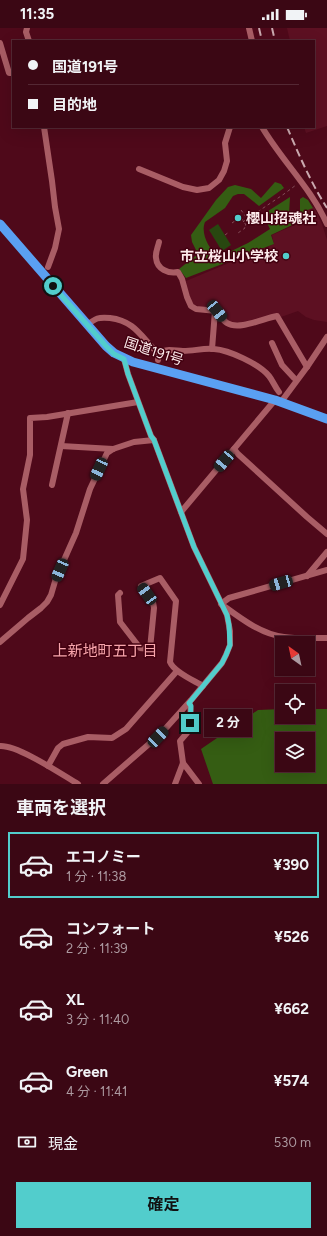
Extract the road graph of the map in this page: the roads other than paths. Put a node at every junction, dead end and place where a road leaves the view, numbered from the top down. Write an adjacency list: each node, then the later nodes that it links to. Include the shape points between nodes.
1 (27, 28): 3 (street)
2 (249, 28): 4 (street)
3 (29, 40)
4 (252, 40)
5 (0, 43): 6 (street, via 8,73)
6 (12, 73)
7 (44, 128): 14 (street, via 59,229)
8 (230, 128): 10 (street, via 225,143 226,166 219,180 209,188 197,190 183,187)
9 (263, 128): 12 (street, via 315,201)
10 (139, 169)
11 (0, 224): 16 (highway, 国道191号)
12 (327, 224)
13 (159, 242): 15 (street, via 156,256 158,263 162,270 178,272 190,305 196,309)
14 (48, 267)
15 (215, 311): 19 (street); 21 (street, via 225,322 232,325 250,324 277,316)
16 (87, 325): 19 (street, via 96,318 124,321 134,327 159,357 163,351); 20 (highway, 国道191号, via 114,354)
17 (327, 337): 21 (street)
18 (272, 343): 22 (street, via 282,365)
19 (212, 349): 23 (street, via 238,356 261,369 269,376)
20 (124, 359): 23 (highway, 国道191号); 24 (street)
21 (307, 367): 23 (street)
22 (294, 378)
23 (278, 398): 26 (highway, 国道191号); 30 (street)
24 (138, 402): 25 (street); 27 (street)
25 (68, 413): 28 (street); 39 (street, via 30,418 30,455 23,489 27,520 23,559)
26 (327, 419)
27 (154, 440): 29 (street, via 134,442); 32 (street)
28 (61, 446): 29 (street); 31 (street)
29 (113, 449): 41 (street, via 107,453 90,489 76,533 47,602)
30 (234, 449): 32 (street); 33 (street)
31 (52, 485)
32 (181, 512): 38 (street, via 194,547)
33 (327, 534)
34 (327, 552): 36 (street)
35 (327, 570): 36 (street)
36 (307, 576): 38 (street, via 229,598)
37 (120, 593): 42 (street, via 120,622 140,648 150,649 154,608 153,602 141,586 160,578 176,602 170,662)
38 (221, 604): 40 (street, via 248,624 269,633 283,637); 43 (street, via 229,625 229,649 222,663)
39 (0, 605)
40 (327, 638)
41 (0, 642)
42 (178, 671): 43 (street); 47 (street, via 120,733 112,738 88,737 63,744)
43 (203, 686): 44 (street)
44 (189, 703): 46 (street, via 191,706 188,732 180,740); 49 (street, via 158,737)
45 (0, 746): 47 (street, via 15,748)
46 (182, 763): 50 (street); 51 (street)
47 (48, 766): 48 (street)
48 (78, 784)
49 (103, 784)
50 (176, 784)
51 (199, 784)

